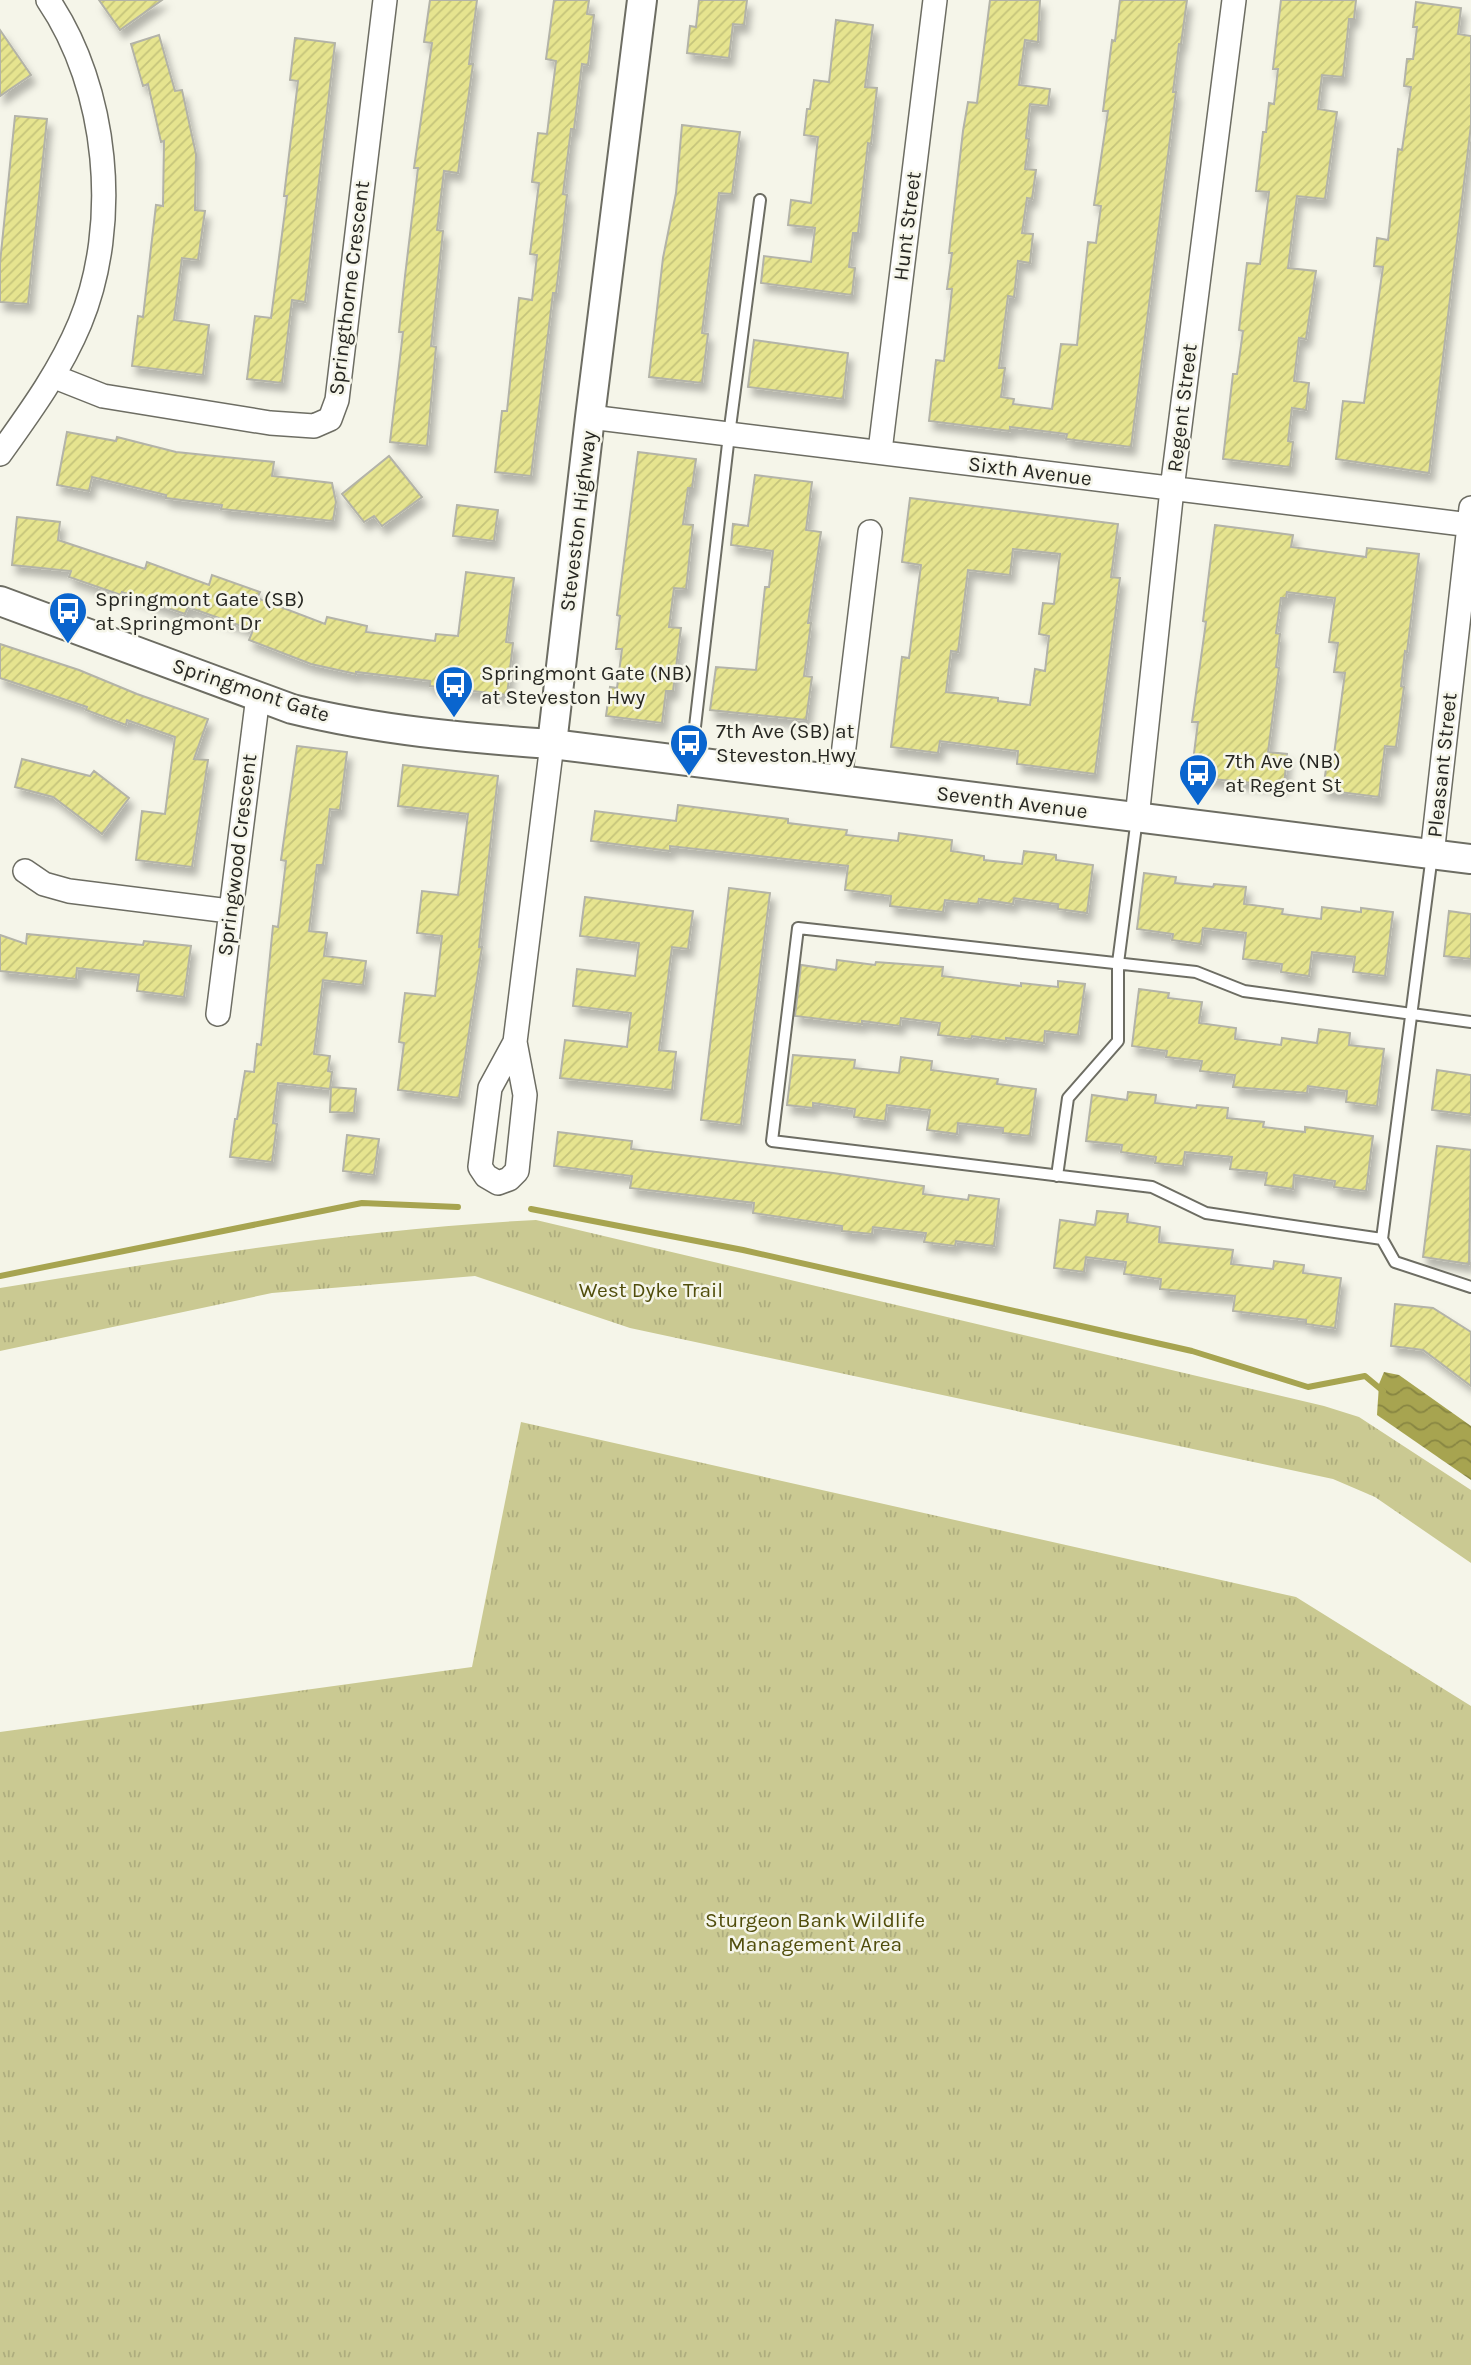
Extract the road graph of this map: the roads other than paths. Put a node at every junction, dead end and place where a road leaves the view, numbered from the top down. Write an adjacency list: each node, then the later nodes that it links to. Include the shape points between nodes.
1 (48, 0): 7 (street, via 85,78 102,149 104,190 99,255 90,290)
2 (385, 0): 7 (street, Springthorne Crescent, via 337,400 330,419 314,426 270,423 103,396)
3 (642, 0): 8 (street, Steveston Highway)
4 (935, 0): 10 (street, Hunt Street)
5 (1234, 0): 12 (street, Regent Street)
6 (760, 200): 9 (lane)
7 (55, 377): 11 (street)
8 (590, 417): 9 (street, Sixth Avenue); 17 (street, Steveston Highway)
9 (729, 435): 10 (street, Sixth Avenue); 18 (lane)
10 (880, 451): 12 (street, Sixth Avenue)
11 (0, 454)
12 (1172, 489): 13 (street, Sixth Avenue); 20 (street, Regent Street)
13 (1470, 520): 21 (street, Pleasant Street)
14 (870, 532): 19 (street)
15 (0, 601): 16 (street, Springmont Gate)
16 (258, 696): 17 (street, Springmont Gate, via 347,721); 24 (street, Springwood Crescent)
17 (552, 744): 18 (street, Seventh Avenue); 29 (street, Steveston Highway)
18 (691, 761): 19 (street, Seventh Avenue)
19 (840, 780): 20 (street, Seventh Avenue)
20 (1137, 818): 21 (street, Seventh Avenue); 25 (lane)
21 (1432, 855): 22 (street, Seventh Avenue); 27 (lane)
22 (1471, 859)
23 (25, 871): 24 (street, via 44,884 69,891)
24 (229, 911): 26 (street, Springwood Crescent)
25 (1118, 963): 27 (lane, via 1196,972 1244,991); 30 (lane, via 1118,1041 1068,1098); 30 (lane, via 798,928 772,1141)
26 (218, 1014)
27 (1411, 1014): 28 (lane); 31 (lane)
28 (1471, 1022)
29 (515, 1042): 29 (street, Steveston Highway, via 490,1088 480,1167 486,1177 498,1182 517,1171 525,1096)
30 (1057, 1176): 31 (lane, via 1153,1187 1206,1213)
31 (1382, 1240): 32 (lane, via 1395,1262)
32 (1471, 1287)

